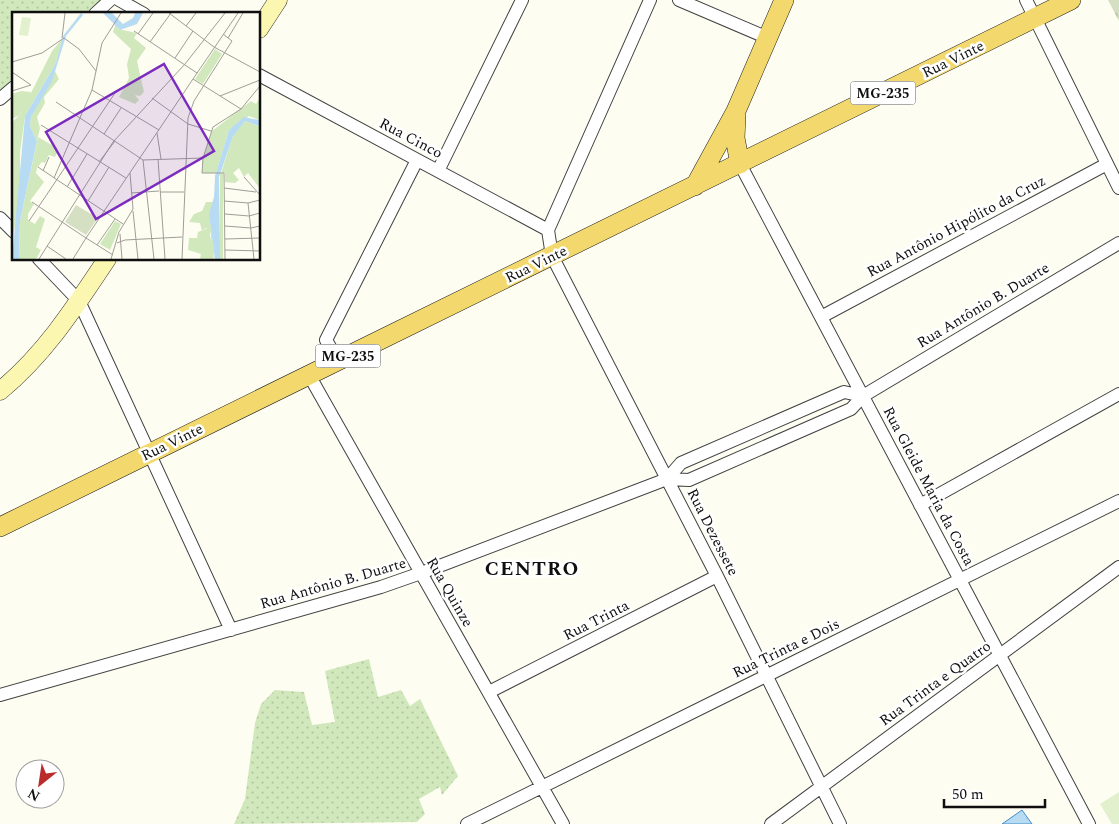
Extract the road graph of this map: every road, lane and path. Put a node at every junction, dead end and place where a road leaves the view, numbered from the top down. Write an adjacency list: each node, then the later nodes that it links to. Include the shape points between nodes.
1 (110, 0): 10 (street)
2 (119, 0): 11 (street)
3 (278, 0): 13 (street)
4 (522, 0): 22 (street)
5 (650, 0): 27 (street)
6 (679, 0): 14 (street)
7 (784, 0): 14 (main road)
8 (1026, 0): 12 (street)
9 (1071, 0): 12 (main road, Rua Vinte / MG-235)
10 (97, 12)
11 (140, 12)
12 (1035, 18): 20 (main road, Rua Vinte / MG-235); 21 (street)
13 (260, 27)
14 (768, 38): 18 (main road)
15 (260, 76): 19 (street, Rua Cinco)
16 (12, 89): 17 (street)
17 (0, 99)
18 (736, 111): 20 (main road, via 735,138); 23 (main road)
19 (418, 160): 22 (street, Rua Cinco); 34 (street, via 326,340)
20 (740, 164): 23 (main road, Rua Vinte / MG-235); 33 (street, Rua Gleide Maria da Costa)
21 (1107, 164): 24 (street); 33 (street, Rua Antônio Hipólito da Cruz)
22 (438, 171): 27 (street, Rua Cinco)
23 (695, 186): 29 (main road, Rua Vinte / MG-235)
24 (1119, 188)
25 (0, 218): 26 (street)
26 (12, 230)
27 (548, 230): 29 (street, Rua Dezessete)
28 (1119, 243): 38 (street, Rua Antônio B. Duarte)
29 (552, 256): 34 (main road, Rua Vinte / MG-235); 40 (street, Rua Dezessete)
30 (40, 260): 32 (street)
31 (106, 260): 32 (street)
32 (79, 301): 36 (street, via 51,340 18,376); 39 (street)
33 (821, 317): 38 (street, Rua Gleide Maria da Costa)
34 (338, 361): 35 (main road, Rua Vinte / MG-235)
35 (309, 375): 39 (main road, Rua Vinte / MG-235); 45 (street, Rua Quinze)
36 (0, 390)
37 (1119, 394): 42 (street)
38 (863, 396): 40 (street, Rua Antônio B. Duarte, via 851,409 688,480); 40 (street, Rua Antônio B. Duarte, via 844,392 681,463); 42 (street, Rua Gleide Maria da Costa)
39 (149, 454): 43 (main road, Rua Vinte / MG-235); 48 (street)
40 (667, 478): 45 (street, Rua Antônio B. Duarte); 46 (street, Rua Dezessete)
41 (1119, 501): 47 (street, Rua Trinta e Dois)
42 (920, 505): 47 (street, Rua Gleide Maria da Costa)
43 (0, 527)
44 (1119, 568): 49 (street, Rua Trinta e Quatro)
45 (422, 574): 48 (street, Rua Antônio B. Duarte); 51 (street, Rua Quinze)
46 (717, 576): 50 (street, Rua Dezessete); 51 (street, Rua Trinta)
47 (960, 580): 49 (street, Rua Gleide Maria da Costa); 50 (street, Rua Trinta e Dois)
48 (231, 630): 52 (street, Rua Antônio B. Duarte)
49 (1000, 655): 54 (street, Rua Trinta e Quatro); 59 (street, Rua Gleide Maria da Costa)
50 (767, 676): 53 (street, Rua Trinta e Dois); 54 (street, Rua Dezessete)
51 (489, 692): 53 (street, Rua Quinze)
52 (0, 695)
53 (542, 787): 55 (street, Rua Trinta e Dois); 56 (street, Rua Quinze)
54 (822, 787): 57 (street, Rua Trinta e Quatro); 58 (street, Rua Dezessete)
55 (467, 824)
56 (563, 824)
57 (771, 824)
58 (840, 824)
59 (1089, 824)

